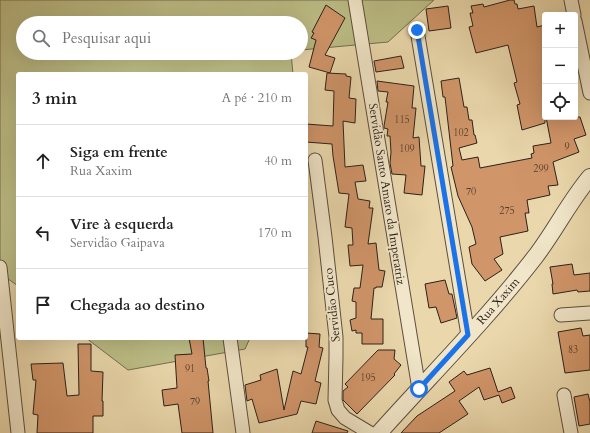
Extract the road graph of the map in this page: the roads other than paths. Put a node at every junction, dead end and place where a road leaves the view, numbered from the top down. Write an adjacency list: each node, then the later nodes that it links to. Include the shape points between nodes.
1 (356, 0): 14 (street, Servidão Santo Amaro da Imperatriz)
2 (571, 0): 3 (street)
3 (573, 12)
4 (417, 30): 12 (street)
5 (578, 35): 6 (street)
6 (590, 93)
7 (315, 160): 18 (street, Servidão Cuco, via 336,337 335,400 338,410 345,418)
8 (590, 177): 12 (street, Rua Xaxim, via 536,256)
9 (0, 267): 16 (street)
10 (590, 313): 11 (street)
11 (561, 315)
12 (468, 335): 14 (street, Rua Xaxim)
13 (230, 340): 17 (street)
14 (419, 389): 19 (street, Rua Xaxim)
15 (564, 394): 20 (street)
16 (18, 433)
17 (243, 433)
18 (370, 433)
19 (379, 433)
20 (571, 433)

